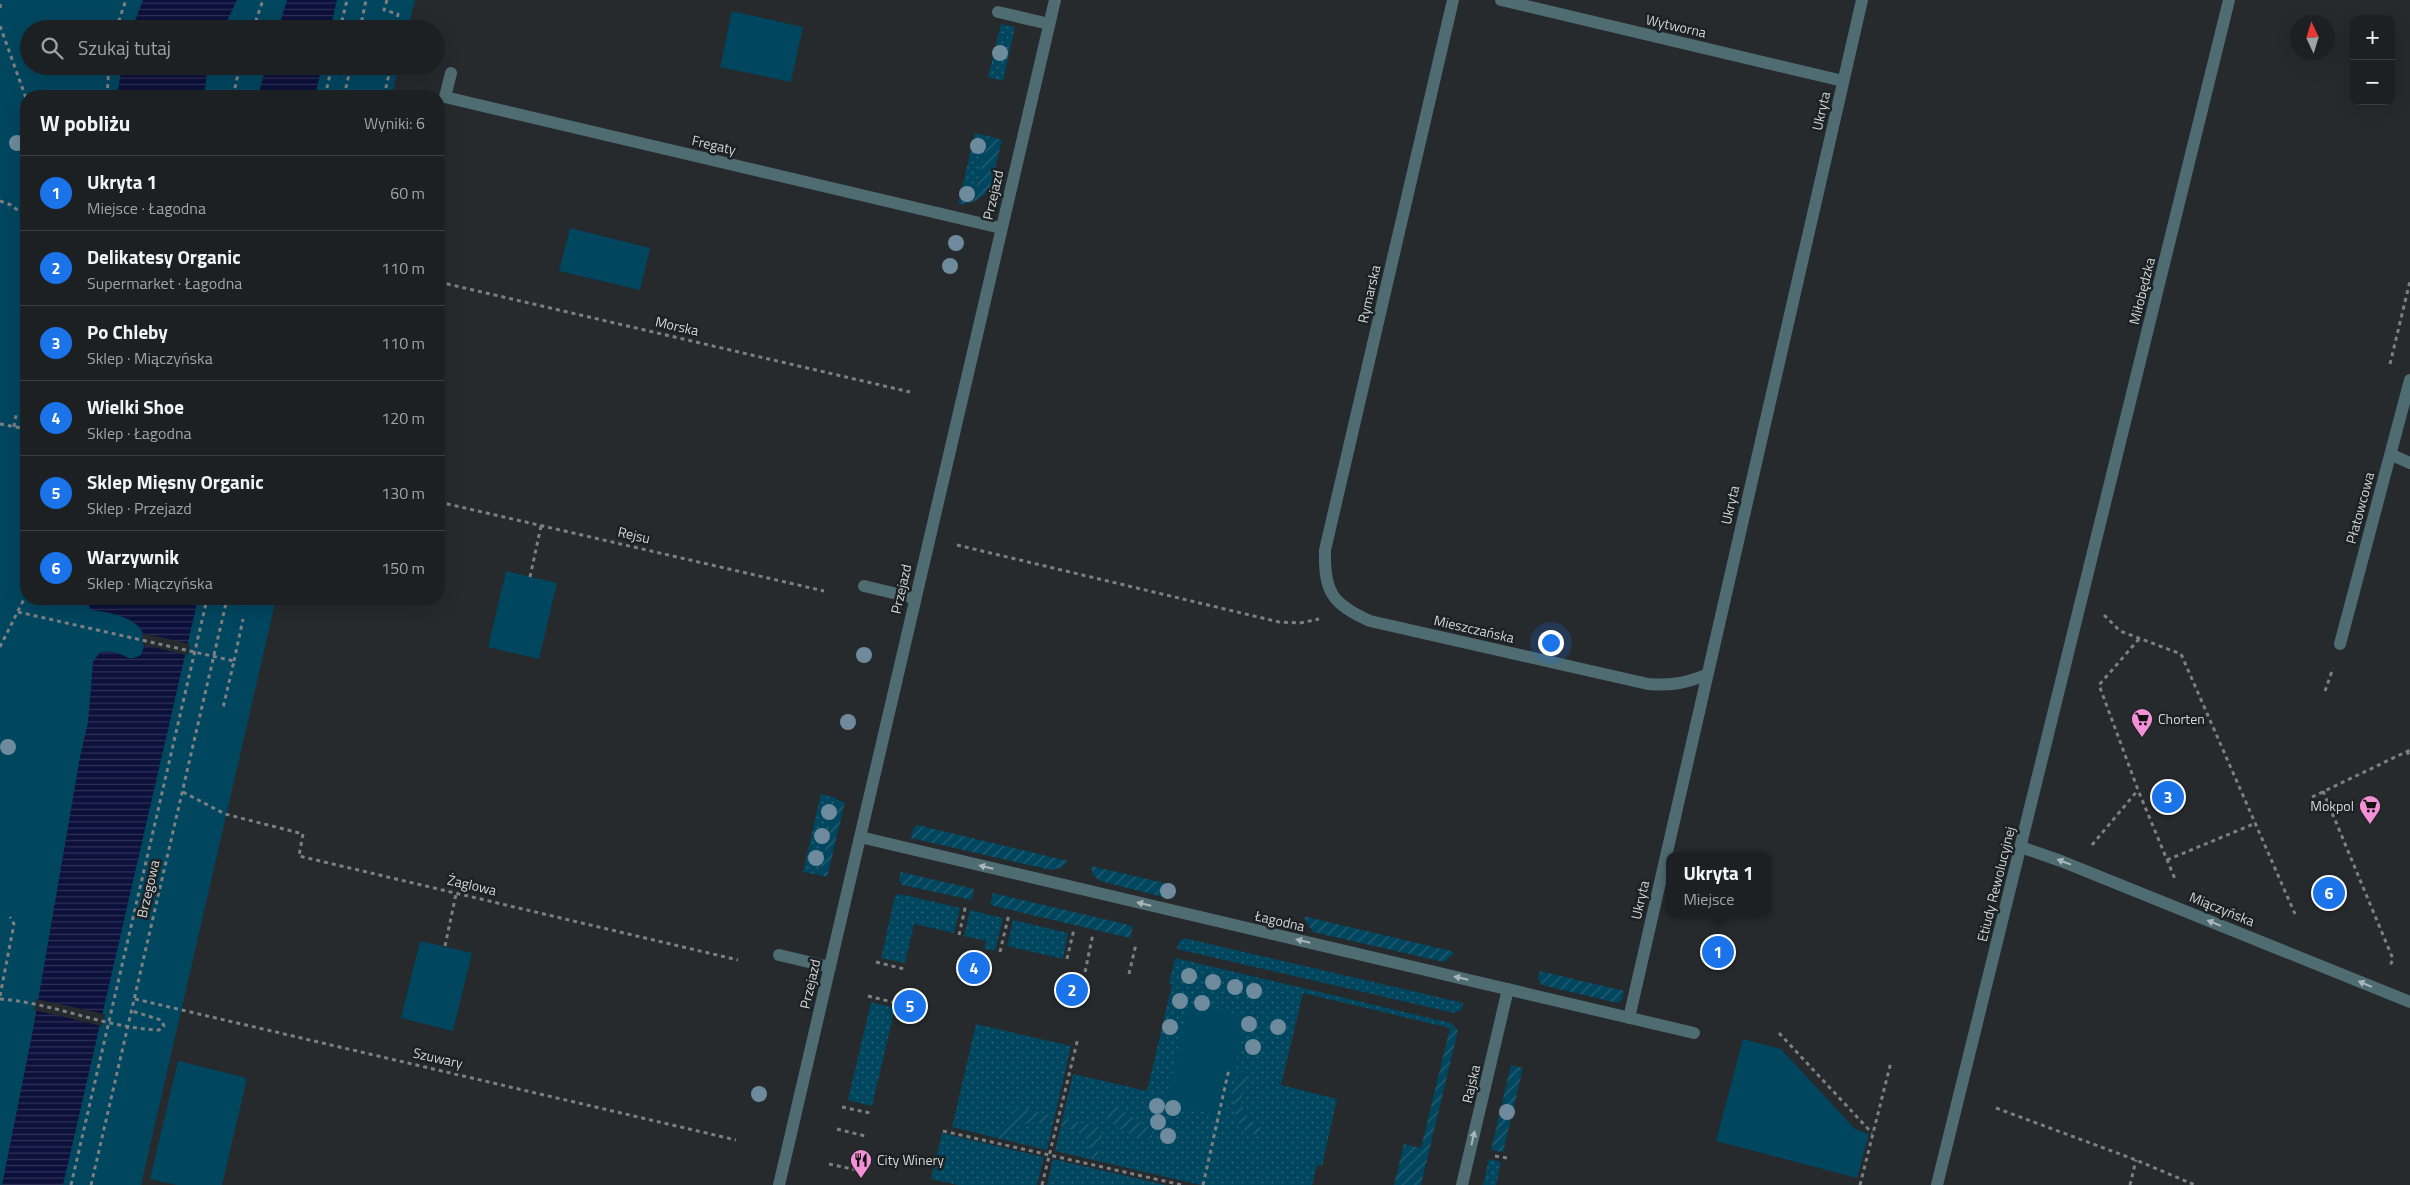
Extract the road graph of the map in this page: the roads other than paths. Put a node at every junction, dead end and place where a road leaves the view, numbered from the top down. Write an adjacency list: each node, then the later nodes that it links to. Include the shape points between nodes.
1 (1055, 0): 7 (street, Przejazd)
2 (1453, 0): 16 (street, Rymarska, via 1325,550 1324,574)
3 (1501, 0): 9 (street, Wytworna)
4 (1862, 0): 9 (street, Ukryta)
5 (2229, 0): 15 (street, Miłobędzka)
6 (998, 12): 7 (street)
7 (1049, 24): 10 (street, Przejazd)
8 (451, 73): 10 (street, Fregaty, via 445,97)
9 (1844, 81): 19 (street, Ukryta)
10 (1001, 228): 17 (street, Przejazd)
11 (2410, 380): 12 (street, Płatowcowa)
12 (2392, 455): 13 (street); 18 (street, Płatowcowa, via 2383,475)
13 (2410, 463)
14 (864, 586): 17 (street)
15 (2084, 590): 21 (street, Etiudy Rewolucyjnej)
16 (1331, 595): 19 (street, Mieszczańska, via 1347,611 1370,621 1648,684 1668,686)
17 (914, 598): 20 (street, Przejazd)
18 (2340, 644)
19 (1706, 675): 22 (street, Ukryta)
20 (860, 837): 25 (street, Przejazd); 26 (street, Łagodna, one-way to 20)
21 (2021, 847): 27 (street, Miączyńska, one-way to 21); 32 (street, Etiudy Rewolucyjnej)
22 (1666, 852)
23 (1666, 852): 28 (street, Ukryta)
24 (778, 955): 25 (street)
25 (830, 967): 30 (street, Przejazd)
26 (1508, 989): 28 (street, Łagodna); 31 (street, Rajska, one-way to 26)
27 (2410, 1002)
28 (1629, 1018): 29 (street, Łagodna)
29 (1694, 1033)
30 (779, 1185)
31 (1462, 1185)
32 (1937, 1185)

